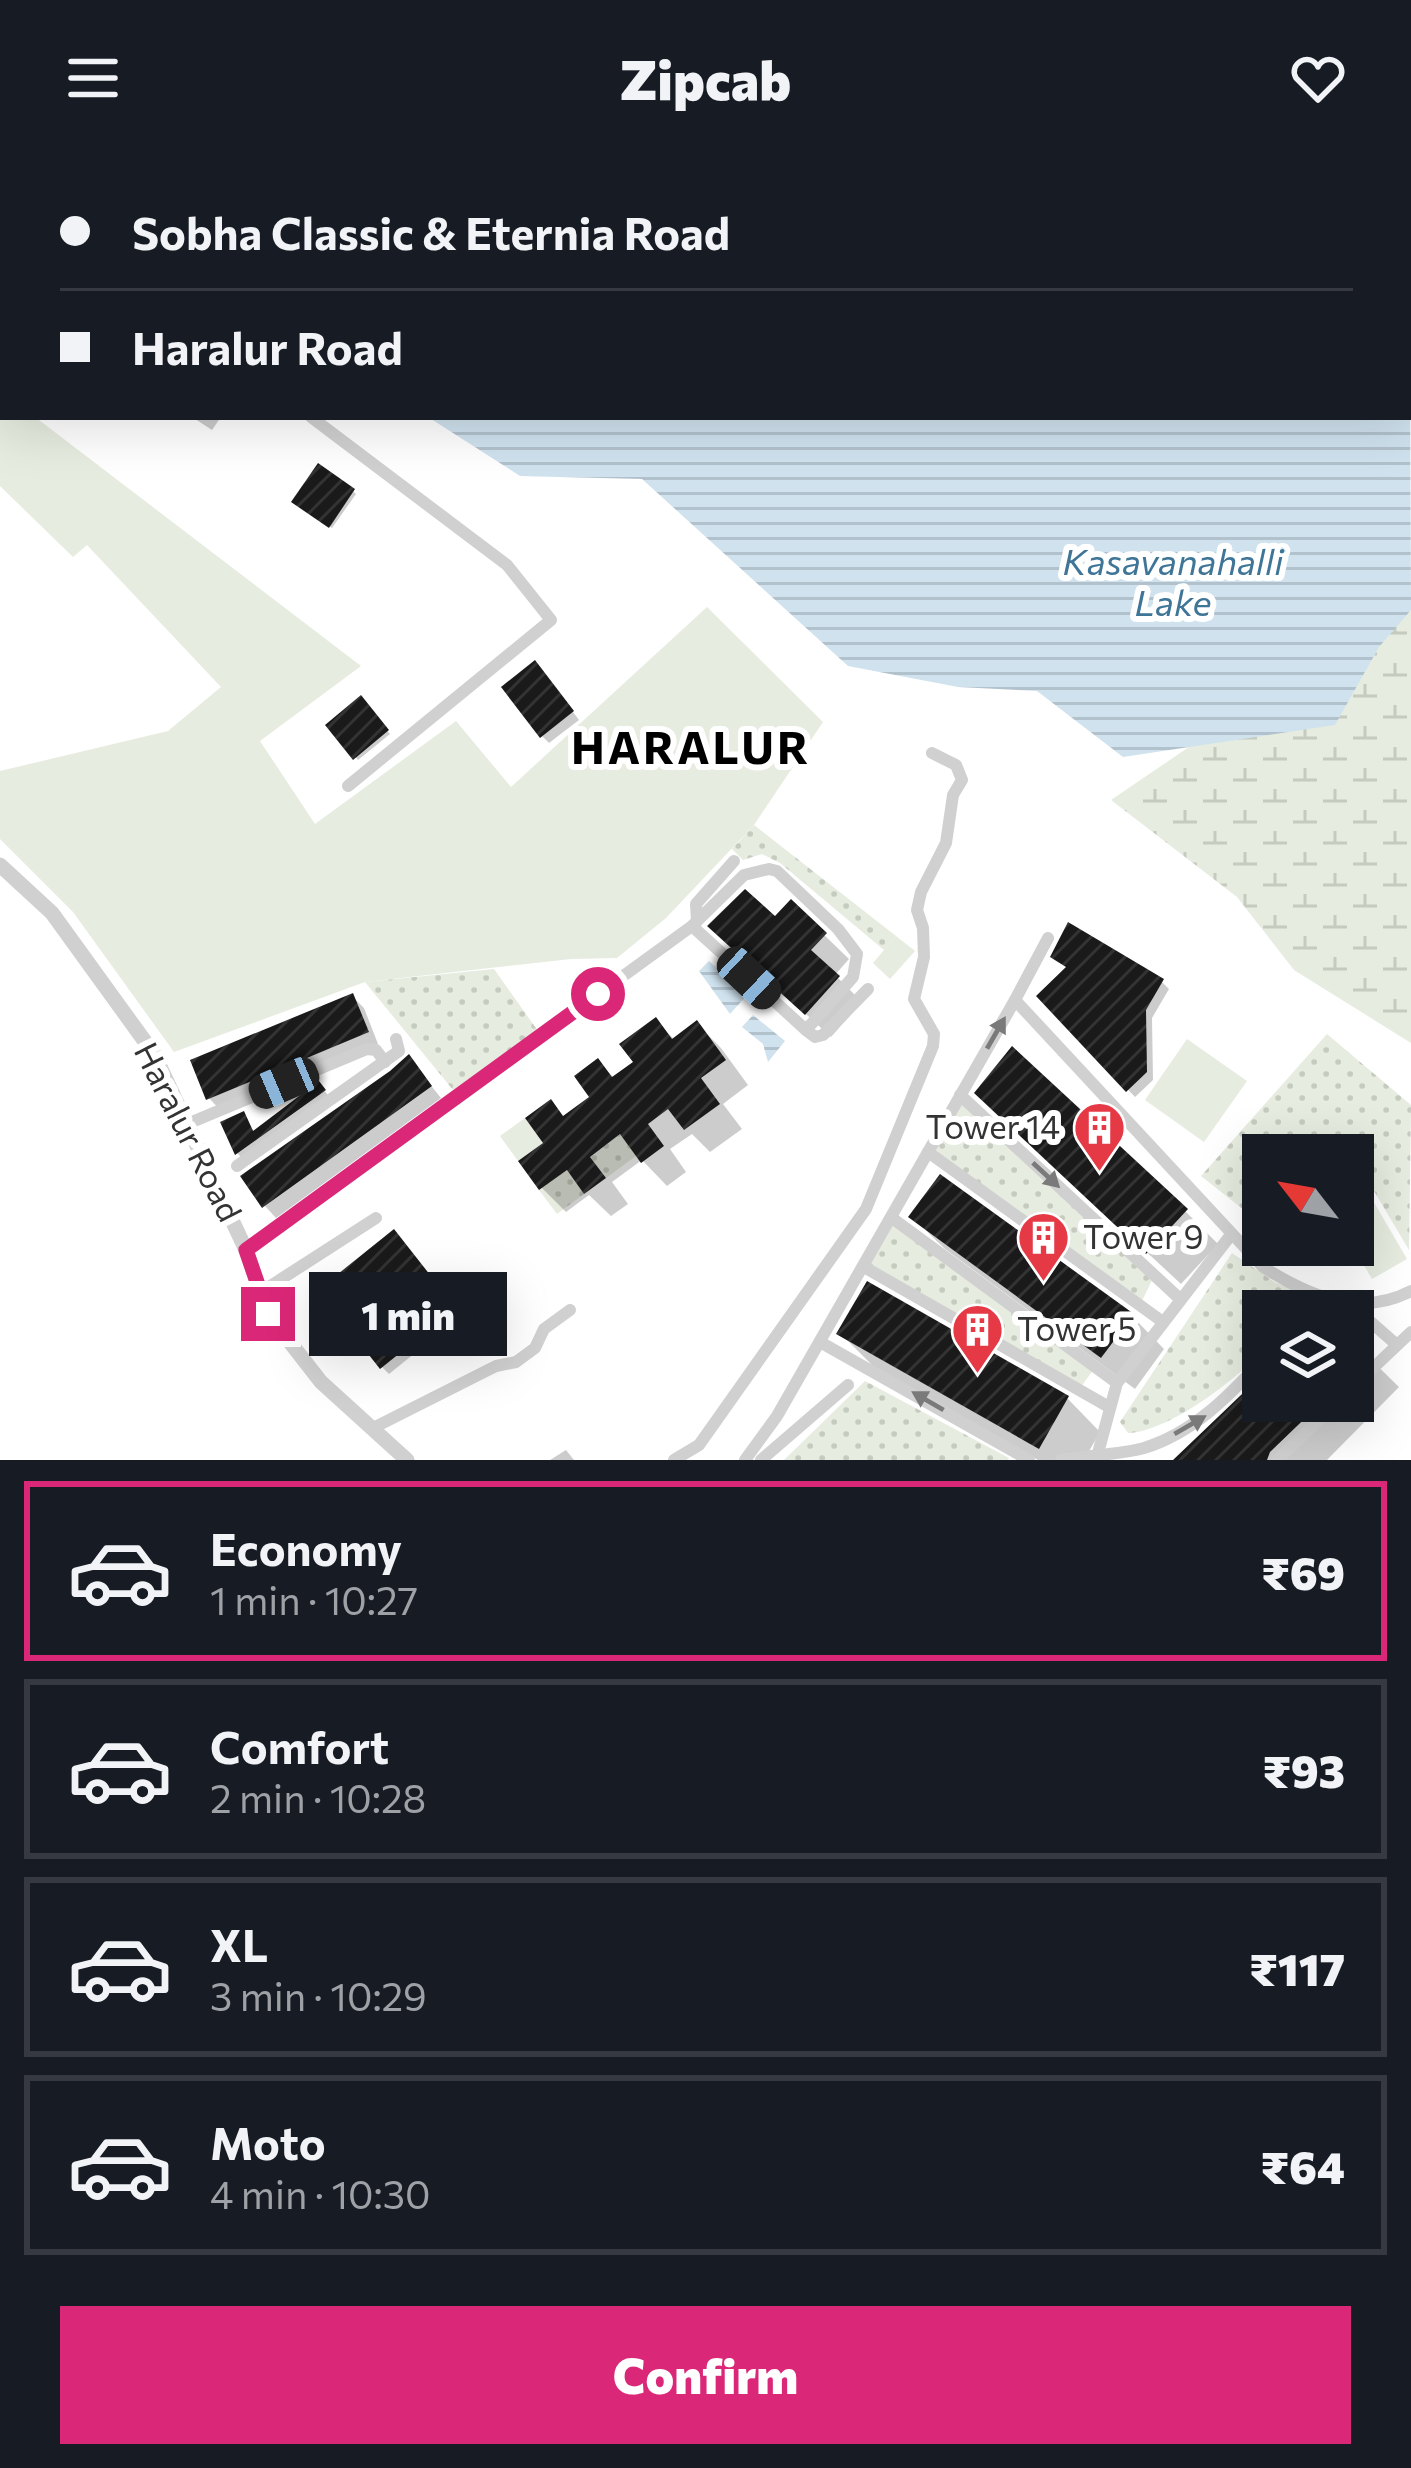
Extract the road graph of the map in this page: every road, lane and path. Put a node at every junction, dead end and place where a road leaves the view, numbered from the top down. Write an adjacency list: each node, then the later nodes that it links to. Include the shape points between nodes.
1 (315, 420): 3 (street, via 508,565 551,620)
2 (932, 753): 42 (street, via 956,765 962,780 917,910 924,957 914,999 932,1028 932,1046 866,1209 699,1445)
3 (348, 786)
4 (734, 861): 6 (street, via 697,904)
5 (0, 865): 14 (street, Haralur Road, via 52,913 154,1054)
6 (695, 923): 10 (street); 10 (street, via 744,874 769,869 838,929 857,954 856,969); 20 (street)
7 (1048, 938): 9 (street)
8 (868, 989): 10 (street, via 823,1035)
9 (1015, 1000): 13 (street, one-way to 9); 19 (street)
10 (806, 1030)
11 (396, 1039): 12 (street, via 401,1048)
12 (386, 1062): 14 (street, via 367,1049); 16 (street)
13 (960, 1095): 15 (street); 25 (street, one-way to 25)
14 (187, 1124): 20 (street, Haralur Road)
15 (928, 1153): 18 (street); 28 (street)
16 (237, 1166)
17 (376, 1218): 24 (street)
18 (892, 1218): 21 (street); 35 (street)
19 (1231, 1236): 22 (street, via 1262,1267); 25 (street)
20 (246, 1250): 24 (street, Haralur Road)
21 (864, 1267): 31 (street); 37 (street)
22 (1304, 1290)
23 (1411, 1291): 26 (street)
24 (261, 1292): 39 (street, Haralur Road, via 294,1352)
25 (1180, 1299): 28 (street)
26 (1374, 1303)
27 (570, 1310): 39 (street, via 516,1362)
28 (1163, 1322): 35 (street)
29 (1374, 1325): 32 (street)
30 (1411, 1332): 32 (street)
31 (820, 1342): 44 (street); 46 (street, one-way to 31)
32 (1396, 1345): 33 (street)
33 (1374, 1366)
34 (1242, 1380): 40 (street, one-way to 34, via 1178,1432)
35 (1117, 1383): 37 (street)
36 (848, 1384): 45 (street)
37 (1109, 1407): 40 (street)
38 (1317, 1422): 48 (street)
39 (374, 1428): 41 (street, Haralur Road)
40 (1102, 1457): 47 (street)
41 (407, 1460)
42 (674, 1460)
43 (736, 1460): 44 (street)
44 (746, 1460)
45 (761, 1460)
46 (1029, 1460)
47 (1061, 1460)
48 (1277, 1460)

